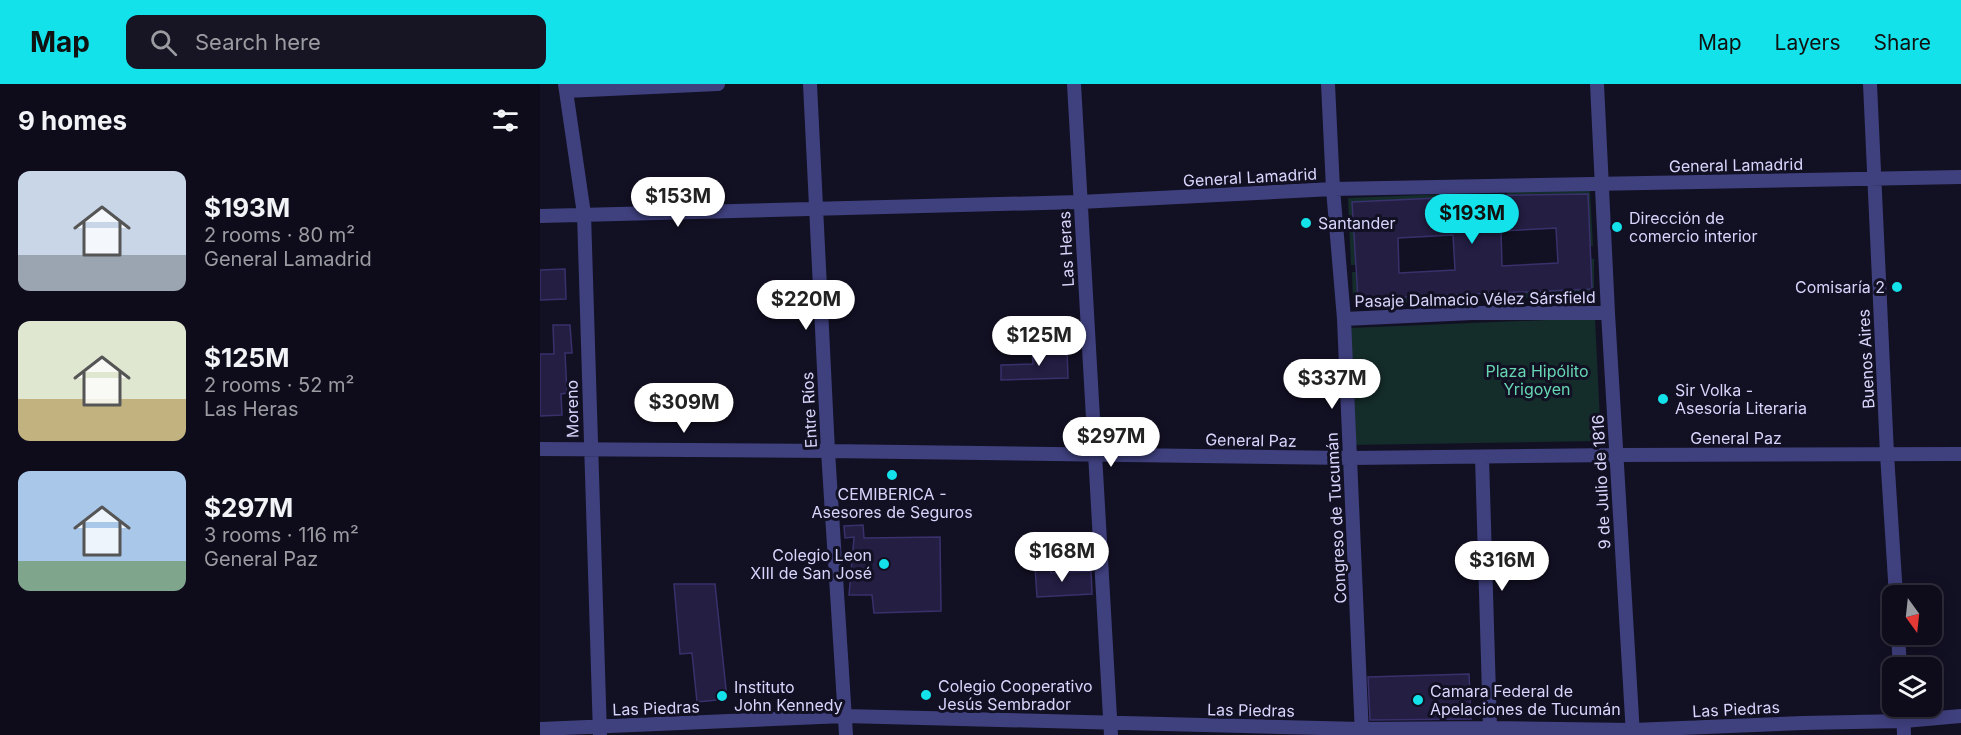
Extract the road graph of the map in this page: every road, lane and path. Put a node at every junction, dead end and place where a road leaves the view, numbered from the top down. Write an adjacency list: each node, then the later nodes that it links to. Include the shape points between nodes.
1 (718, 84): 7 (street)
2 (810, 84): 13 (street, Entre Ríos)
3 (1074, 84): 12 (street, Las Heras)
4 (1328, 84): 11 (street, Congreso de Tucumán)
5 (1597, 84): 10 (street, 9 de Julio de 1816)
6 (1870, 84): 9 (street, Buenos Aires)
7 (565, 87): 14 (street, Moreno)
8 (1961, 177): 9 (street, General Lamadrid)
9 (1874, 179): 10 (street, General Lamadrid); 22 (street, Buenos Aires)
10 (1602, 184): 11 (street, General Lamadrid); 16 (street, 9 de Julio de 1816)
11 (1334, 189): 12 (street, General Lamadrid); 17 (street, Congreso de Tucumán)
12 (1080, 202): 13 (street, General Lamadrid); 21 (street, Las Heras)
13 (815, 209): 14 (street, General Lamadrid); 20 (street, Entre Ríos)
14 (584, 214): 15 (street, General Lamadrid); 19 (street, Moreno)
15 (540, 216)
16 (1608, 313): 17 (street, Pasaje Dalmacio Vélez Sársfield, via 1472,313); 24 (street, 9 de Julio de 1816)
17 (1344, 319): 26 (street, Congreso de Tucumán)
18 (540, 449): 19 (street, General Paz)
19 (590, 450): 20 (street, General Paz); 34 (street, Moreno)
20 (828, 451): 21 (street, General Paz); 28 (street, Entre Ríos)
21 (1095, 454): 26 (street, General Paz); 33 (street, Las Heras)
22 (1887, 454): 23 (street, General Paz); 24 (street, General Paz); 27 (street, Buenos Aires)
23 (1961, 454)
24 (1616, 455): 25 (street, General Paz); 36 (street, 9 de Julio de 1816)
25 (1482, 457): 26 (street, General Paz); 30 (street)
26 (1350, 458): 35 (street, Congreso de Tucumán)
27 (1895, 585)
28 (844, 716): 33 (street, Las Piedras); 34 (street, Las Piedras); 37 (street, Entre Ríos)
29 (1961, 716): 31 (street, Las Piedras)
30 (1490, 728): 35 (street, Las Piedras); 36 (street, Las Piedras)
31 (1904, 728): 36 (street, Las Piedras, via 1803,723)
32 (540, 729): 34 (street, Las Piedras)
33 (1110, 729): 35 (street, Las Piedras)
34 (599, 731)
35 (1362, 732)
36 (1633, 733)
37 (846, 735)

